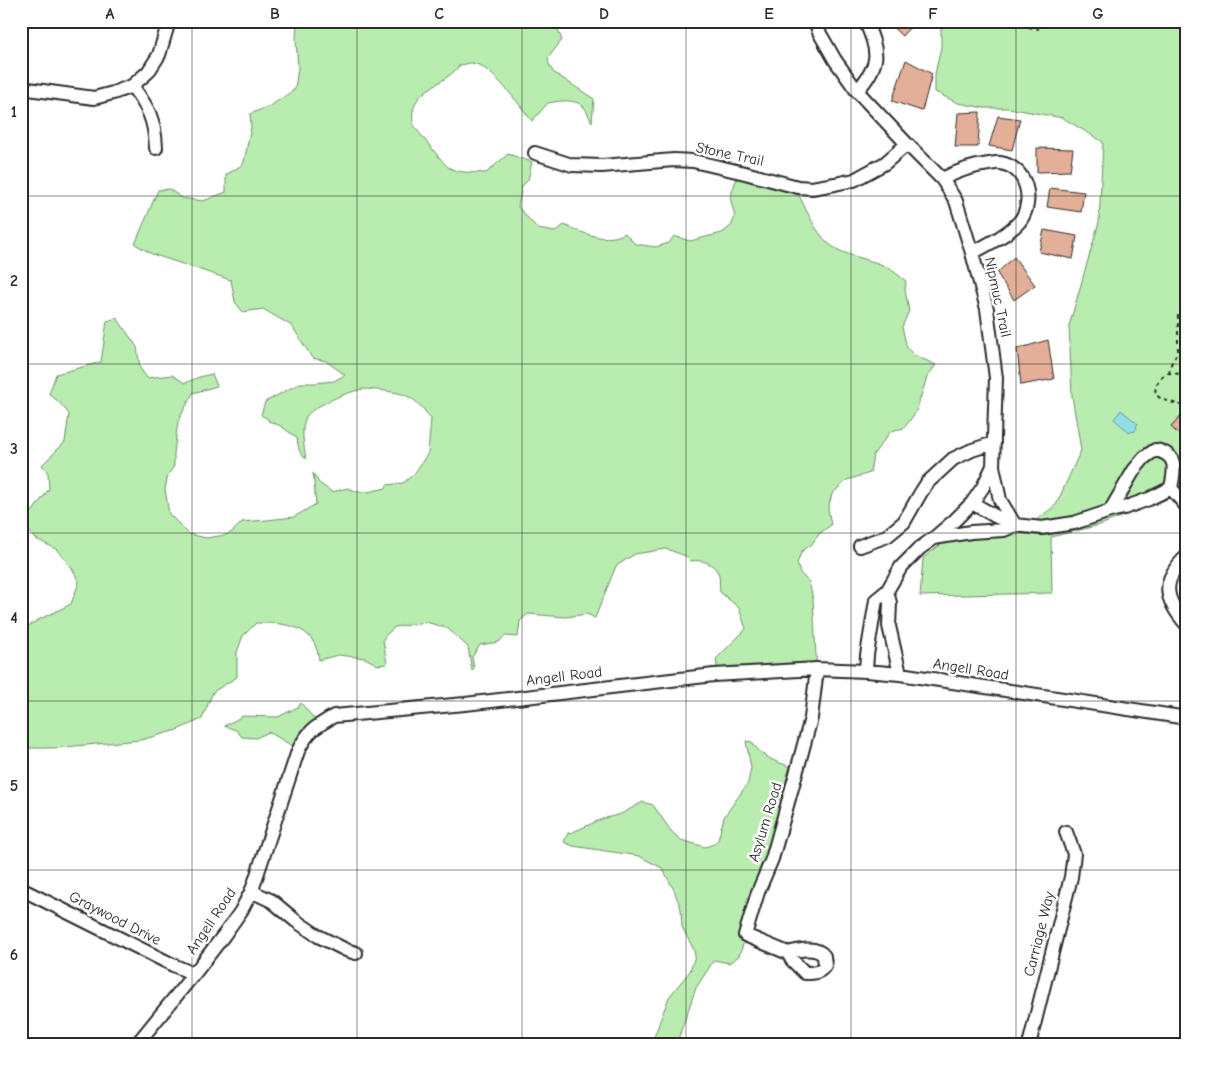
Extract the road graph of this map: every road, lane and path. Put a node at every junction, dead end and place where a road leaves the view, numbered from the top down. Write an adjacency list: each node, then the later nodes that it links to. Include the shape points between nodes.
1 (169, 21): 6 (street, via 159,55 148,72)
2 (815, 21): 8 (street, Nipmuc Trail, via 835,60)
3 (865, 21): 8 (street, via 873,40 876,60)
4 (997, 21): 5 (path)
5 (1038, 29)
6 (132, 86): 7 (street, via 94,98); 10 (street, via 152,117)
7 (21, 88)
8 (857, 91): 9 (street, Nipmuc Trail)
9 (906, 144): 11 (street, Stone Trail, via 885,163 854,180 812,188 693,161 572,165); 12 (street, Nipmuc Trail)
10 (156, 148)
11 (535, 153)
12 (942, 179): 13 (street, Nipmuc Trail, via 956,201); 13 (street, via 965,168 1000,163 1014,168 1028,190 1027,203 1019,222)
13 (972, 253): 18 (street, Nipmuc Trail, via 991,334 996,378)
14 (1178, 315): 15 (path, via 1178,351)
15 (1169, 373): 16 (path); 17 (path, via 1165,373 1155,391 1162,400)
16 (1187, 374)
17 (1187, 407)
18 (994, 443): 19 (street, Nipmuc Trail); 26 (street, via 953,459 927,483 904,522 887,536)
19 (993, 466): 21 (street, Nipmuc Trail); 24 (street, via 1000,500)
20 (1171, 488): 22 (street); 23 (street, via 1149,499); 23 (street, via 1172,459 1155,450 1134,470)
21 (972, 503): 24 (street); 25 (street, Nipmuc Trail)
22 (1187, 507)
23 (1110, 511): 24 (street, via 1058,527)
24 (1015, 525): 25 (street, via 1004,530)
25 (934, 538): 28 (street, Nipmuc Trail, via 901,568)
26 (860, 546)
27 (1187, 556): 29 (street, via 1170,577 1168,585 1173,606)
28 (886, 591): 31 (street, Nipmuc Trail, via 876,600); 32 (street, via 890,603 889,626)
29 (1187, 625)
30 (817, 669): 31 (street, Angell Road); 36 (street, Angell Road, via 714,676 334,716 305,737 298,751); 38 (street, Asylum Road, via 812,718 778,840 744,935)
31 (866, 671): 32 (street, Angell Road)
32 (900, 674): 33 (street, Angell Road)
33 (1187, 718)
34 (1066, 832): 41 (street, Carriage Way, via 1074,854 1071,876)
35 (21, 889): 39 (street, Graywood Drive)
36 (251, 891): 37 (street, via 272,901 318,936); 39 (street, Angell Road, via 242,911)
37 (356, 952)
38 (788, 953)
39 (194, 974): 40 (street, Angell Road)
40 (136, 1045)
41 (1029, 1045)

